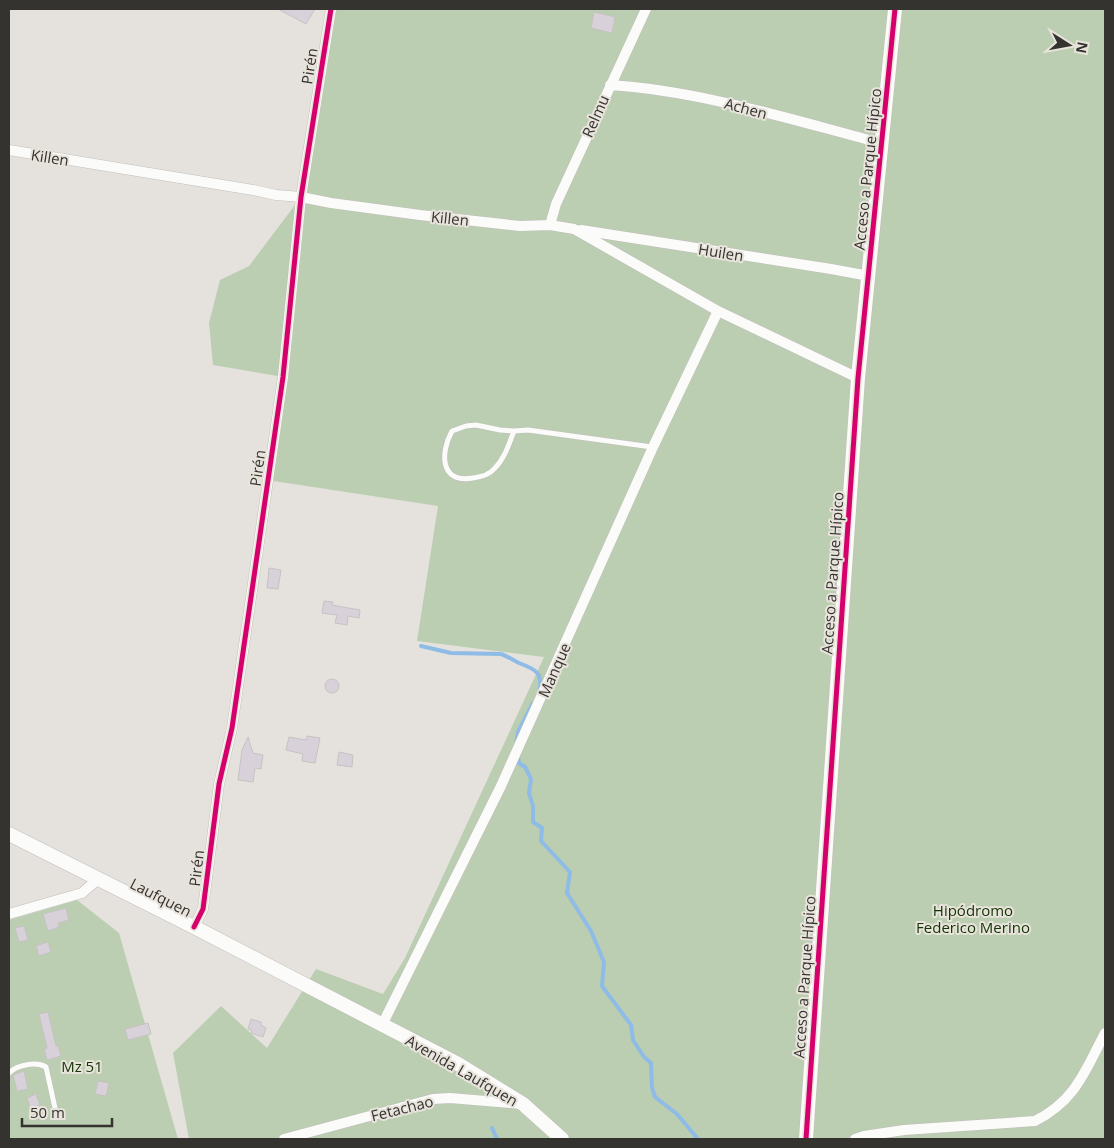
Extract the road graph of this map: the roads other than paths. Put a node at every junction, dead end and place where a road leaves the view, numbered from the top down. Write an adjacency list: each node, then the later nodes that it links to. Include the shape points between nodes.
1 (331, 9): 7 (street, Pirén)
2 (646, 9): 4 (street, Relmu)
3 (895, 9): 5 (street, Acceso a Parque Hípico)
4 (610, 85): 5 (street, Achen, via 636,86 718,101); 8 (street, Relmu, via 556,204)
5 (881, 143): 10 (street, Acceso a Parque Hípico)
6 (9, 150): 7 (street, Killen)
7 (301, 197): 8 (street, Killen, via 420,216 520,226); 18 (street, Pirén, via 283,377 232,728 219,784 203,909)
8 (550, 225): 9 (street, Killen)
9 (574, 229): 10 (street, Huilen); 11 (street, Killen)
10 (869, 276): 12 (street, Acceso a Parque Hípico)
11 (718, 311): 12 (street, Killen); 14 (street, Manque)
12 (858, 378): 26 (street, Acceso a Parque Hípico)
13 (514, 431): 13 (lane, via 476,425 452,431 445,453 448,472 468,479 493,470 503,458); 14 (lane, via 528,430)
14 (653, 447): 19 (street, Manque, via 501,786)
15 (9, 834): 16 (street, Laufquen)
16 (98, 879): 17 (street, via 82,893); 18 (street, Laufquen)
17 (9, 914)
18 (194, 927): 19 (street, Laufquen)
19 (382, 1025): 22 (street, Avenida Laufquen, via 458,1064)
20 (1105, 1033): 27 (street, via 1067,1100 1035,1121 904,1130)
21 (9, 1073): 23 (lane, via 13,1068 36,1064 46,1067)
22 (523, 1104): 24 (street, Fetachao, via 433,1099); 25 (street, Avenida Laufquen)
23 (57, 1117)
24 (284, 1139)
25 (562, 1139)
26 (806, 1139)
27 (855, 1139)

